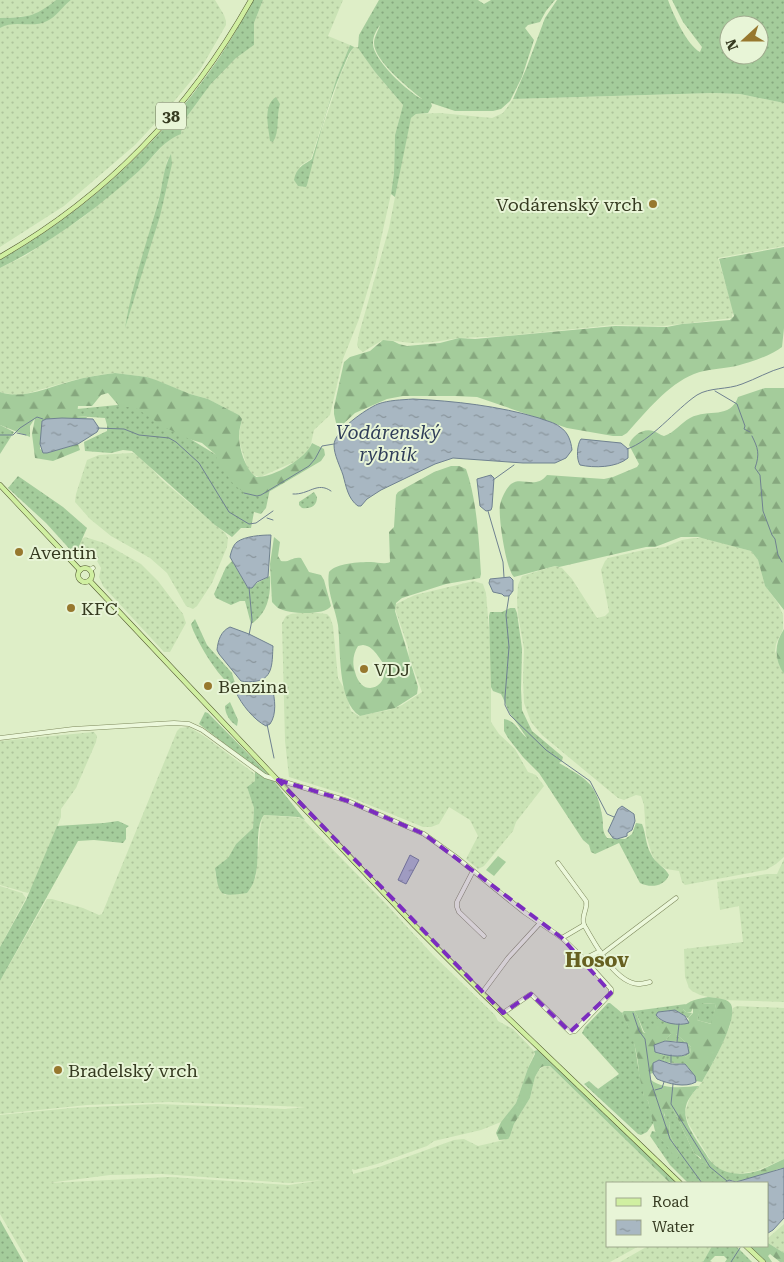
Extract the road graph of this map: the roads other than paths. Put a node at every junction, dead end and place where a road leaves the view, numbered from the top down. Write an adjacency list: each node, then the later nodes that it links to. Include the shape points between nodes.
1 (251, 0): 2 (main road, 38, via 211,65 169,119 110,179 59,219)
2 (0, 255)
3 (0, 485): 4 (main road)
4 (80, 570): 5 (main road, via 80,581); 5 (main road, via 92,570)
5 (90, 581): 7 (main road)
6 (0, 738): 7 (street, via 73,729 184,723 195,726 264,776)
7 (278, 780): 9 (street, via 348,800 424,834); 18 (main road, via 415,926)
8 (558, 863): 12 (street, via 586,901)
9 (473, 871): 11 (street); 13 (street, via 457,907)
10 (676, 898): 15 (street)
11 (540, 923): 14 (street); 18 (street)
12 (584, 925): 14 (street); 15 (street)
13 (484, 936)
14 (562, 938): 16 (street)
15 (601, 952): 16 (street); 17 (street, via 624,978 633,983)
16 (584, 959): 19 (street, via 612,993 575,1031 570,1032 531,994)
17 (650, 982)
18 (482, 992): 19 (main road)
19 (503, 1013): 20 (main road)
20 (679, 1182)
21 (747, 1247): 22 (main road)
22 (763, 1262)

